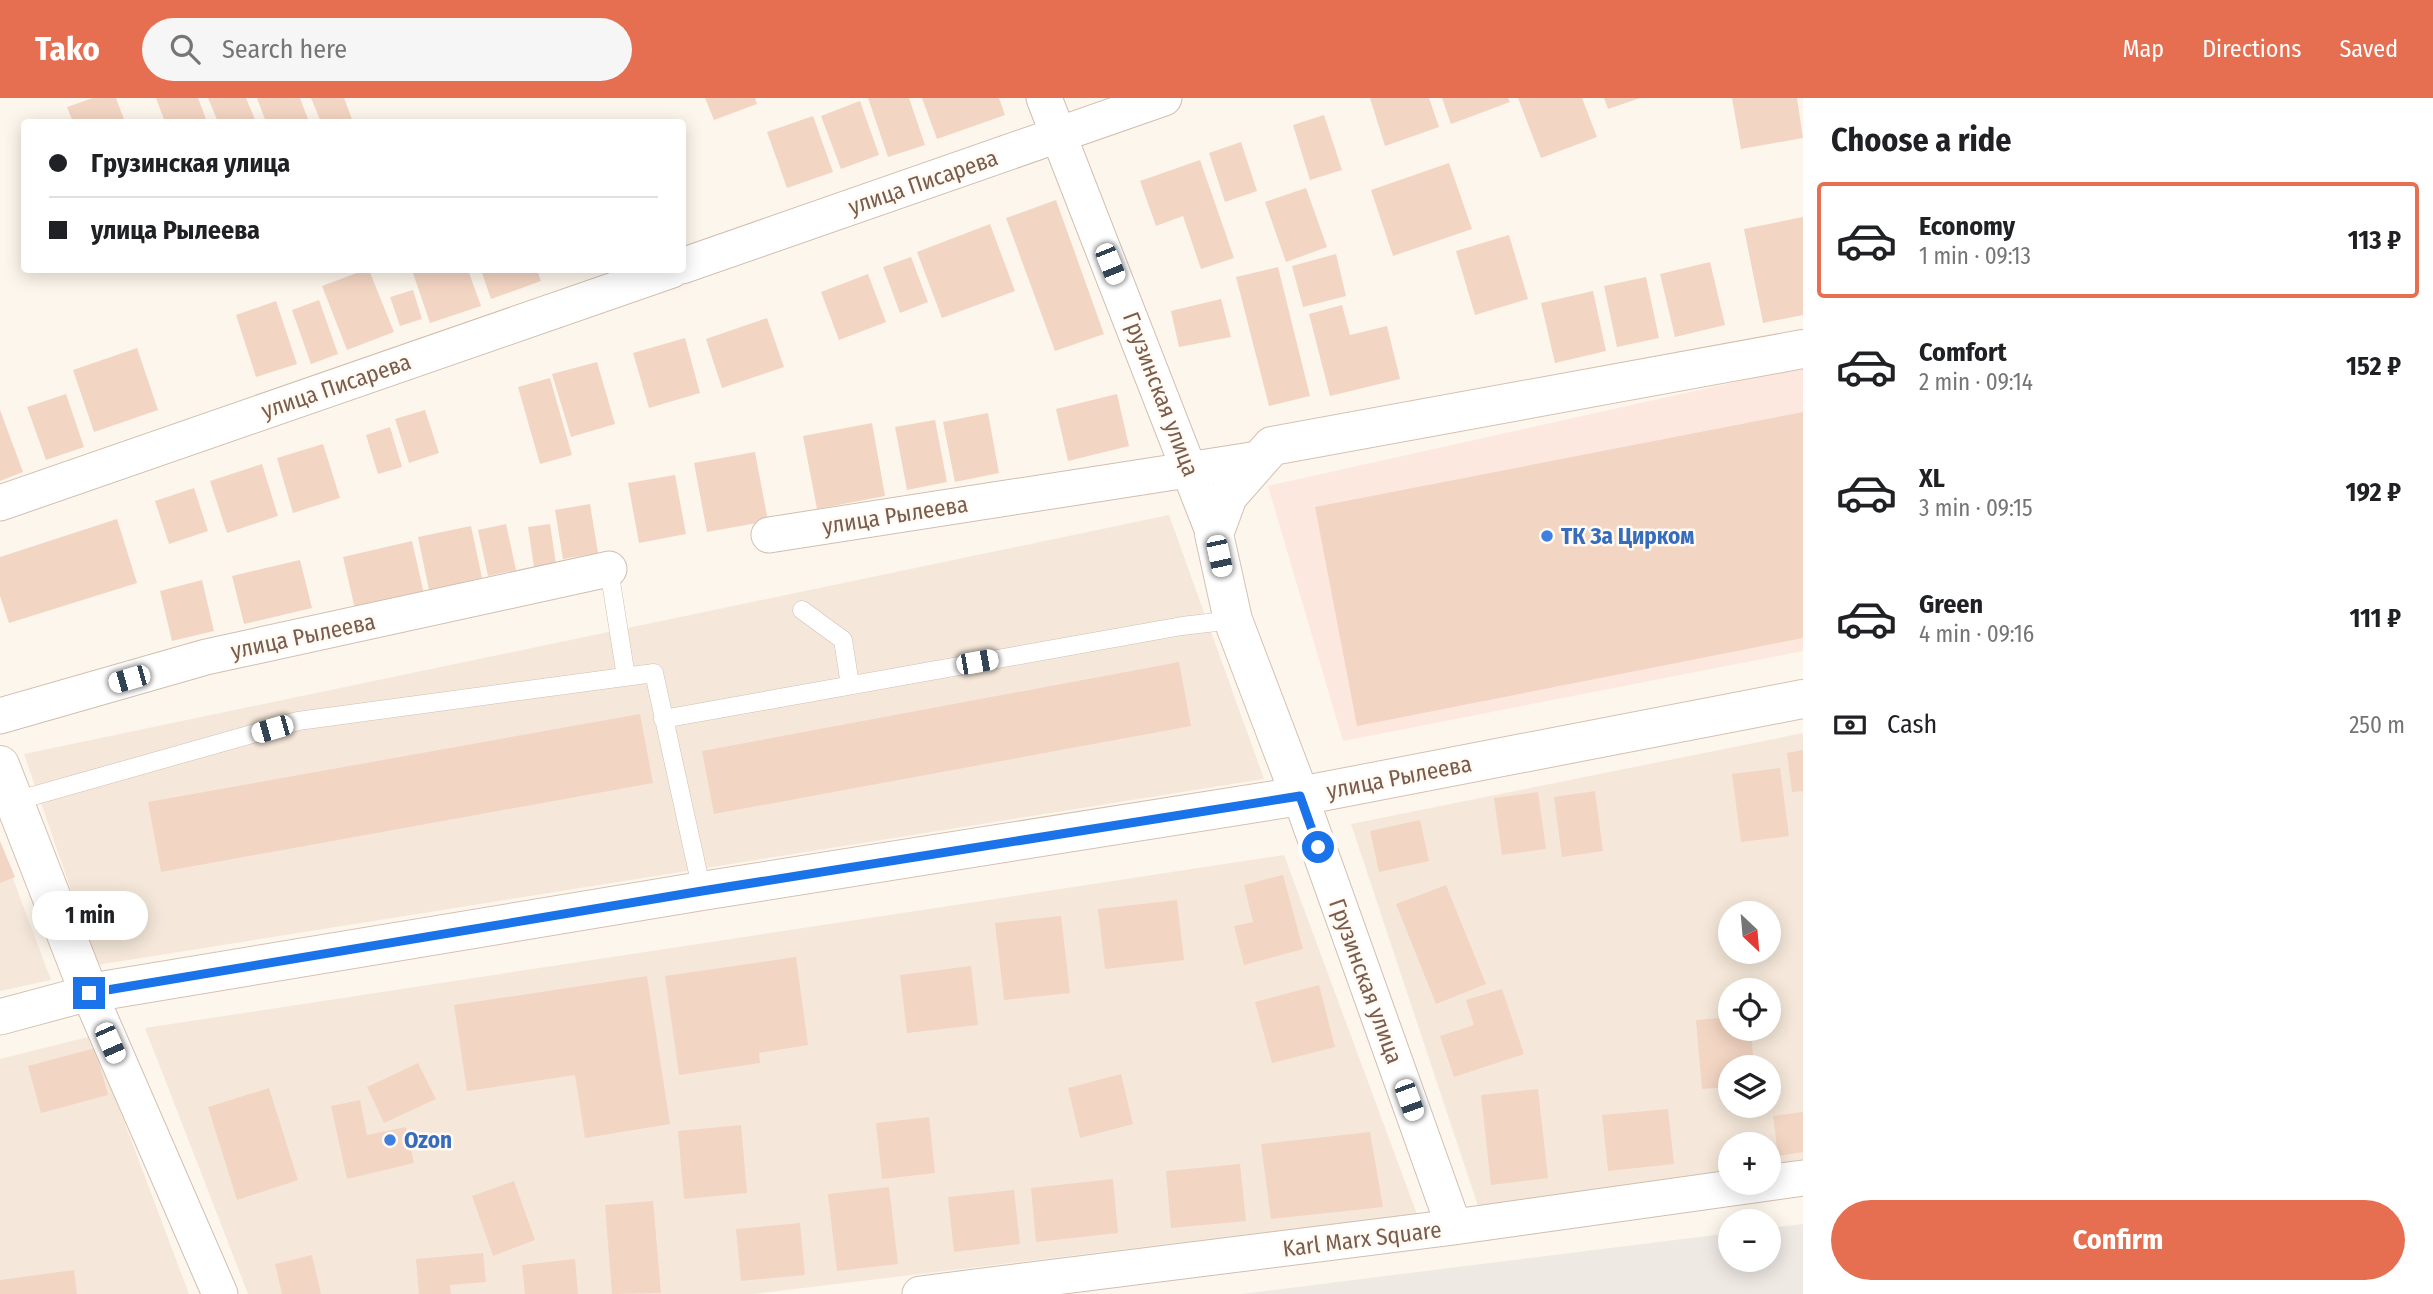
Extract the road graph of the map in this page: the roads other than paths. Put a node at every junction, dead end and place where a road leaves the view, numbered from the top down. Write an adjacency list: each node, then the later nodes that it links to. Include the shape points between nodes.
1 (1044, 98): 3 (street, Грузинская улица)
2 (1164, 98): 3 (street, улица Писарева)
3 (1059, 135): 4 (street, улица Писарева); 8 (street, Грузинская улица)
4 (686, 265)
5 (664, 273): 9 (street, улица Писарева)
6 (1803, 349): 7 (street, улица Рылеева, via 1272,446)
7 (1258, 459): 8 (street, улица Рылеева); 10 (street, Грузинская улица, via 1228,496)
8 (1191, 469): 10 (street, Грузинская улица); 11 (street, улица Рылеева)
9 (0, 503)
10 (1214, 534): 14 (street, Грузинская улица)
11 (769, 535)
12 (609, 569): 15 (lane); 18 (street, улица Рылеева, via 206,657)
13 (802, 610): 16 (lane, via 844,640)
14 (1233, 620): 16 (lane); 21 (street, Грузинская улица)
15 (626, 677): 19 (lane, via 654,673); 22 (lane, via 298,721)
16 (850, 685): 19 (lane)
17 (1803, 699): 21 (street, улица Рылеева)
18 (0, 716)
19 (663, 719): 23 (lane)
20 (0, 765): 22 (street)
21 (1300, 796): 23 (street, улица Рылеева); 27 (street, Грузинская улица)
22 (15, 801): 24 (street)
23 (702, 891): 24 (street, улица Рылеева)
24 (89, 993): 25 (street, улица Рылеева); 28 (street)
25 (0, 1017)
26 (1803, 1178): 27 (street, Karl Marx Square)
27 (1454, 1227): 29 (street, Karl Marx Square)
28 (220, 1294)
29 (920, 1294)

